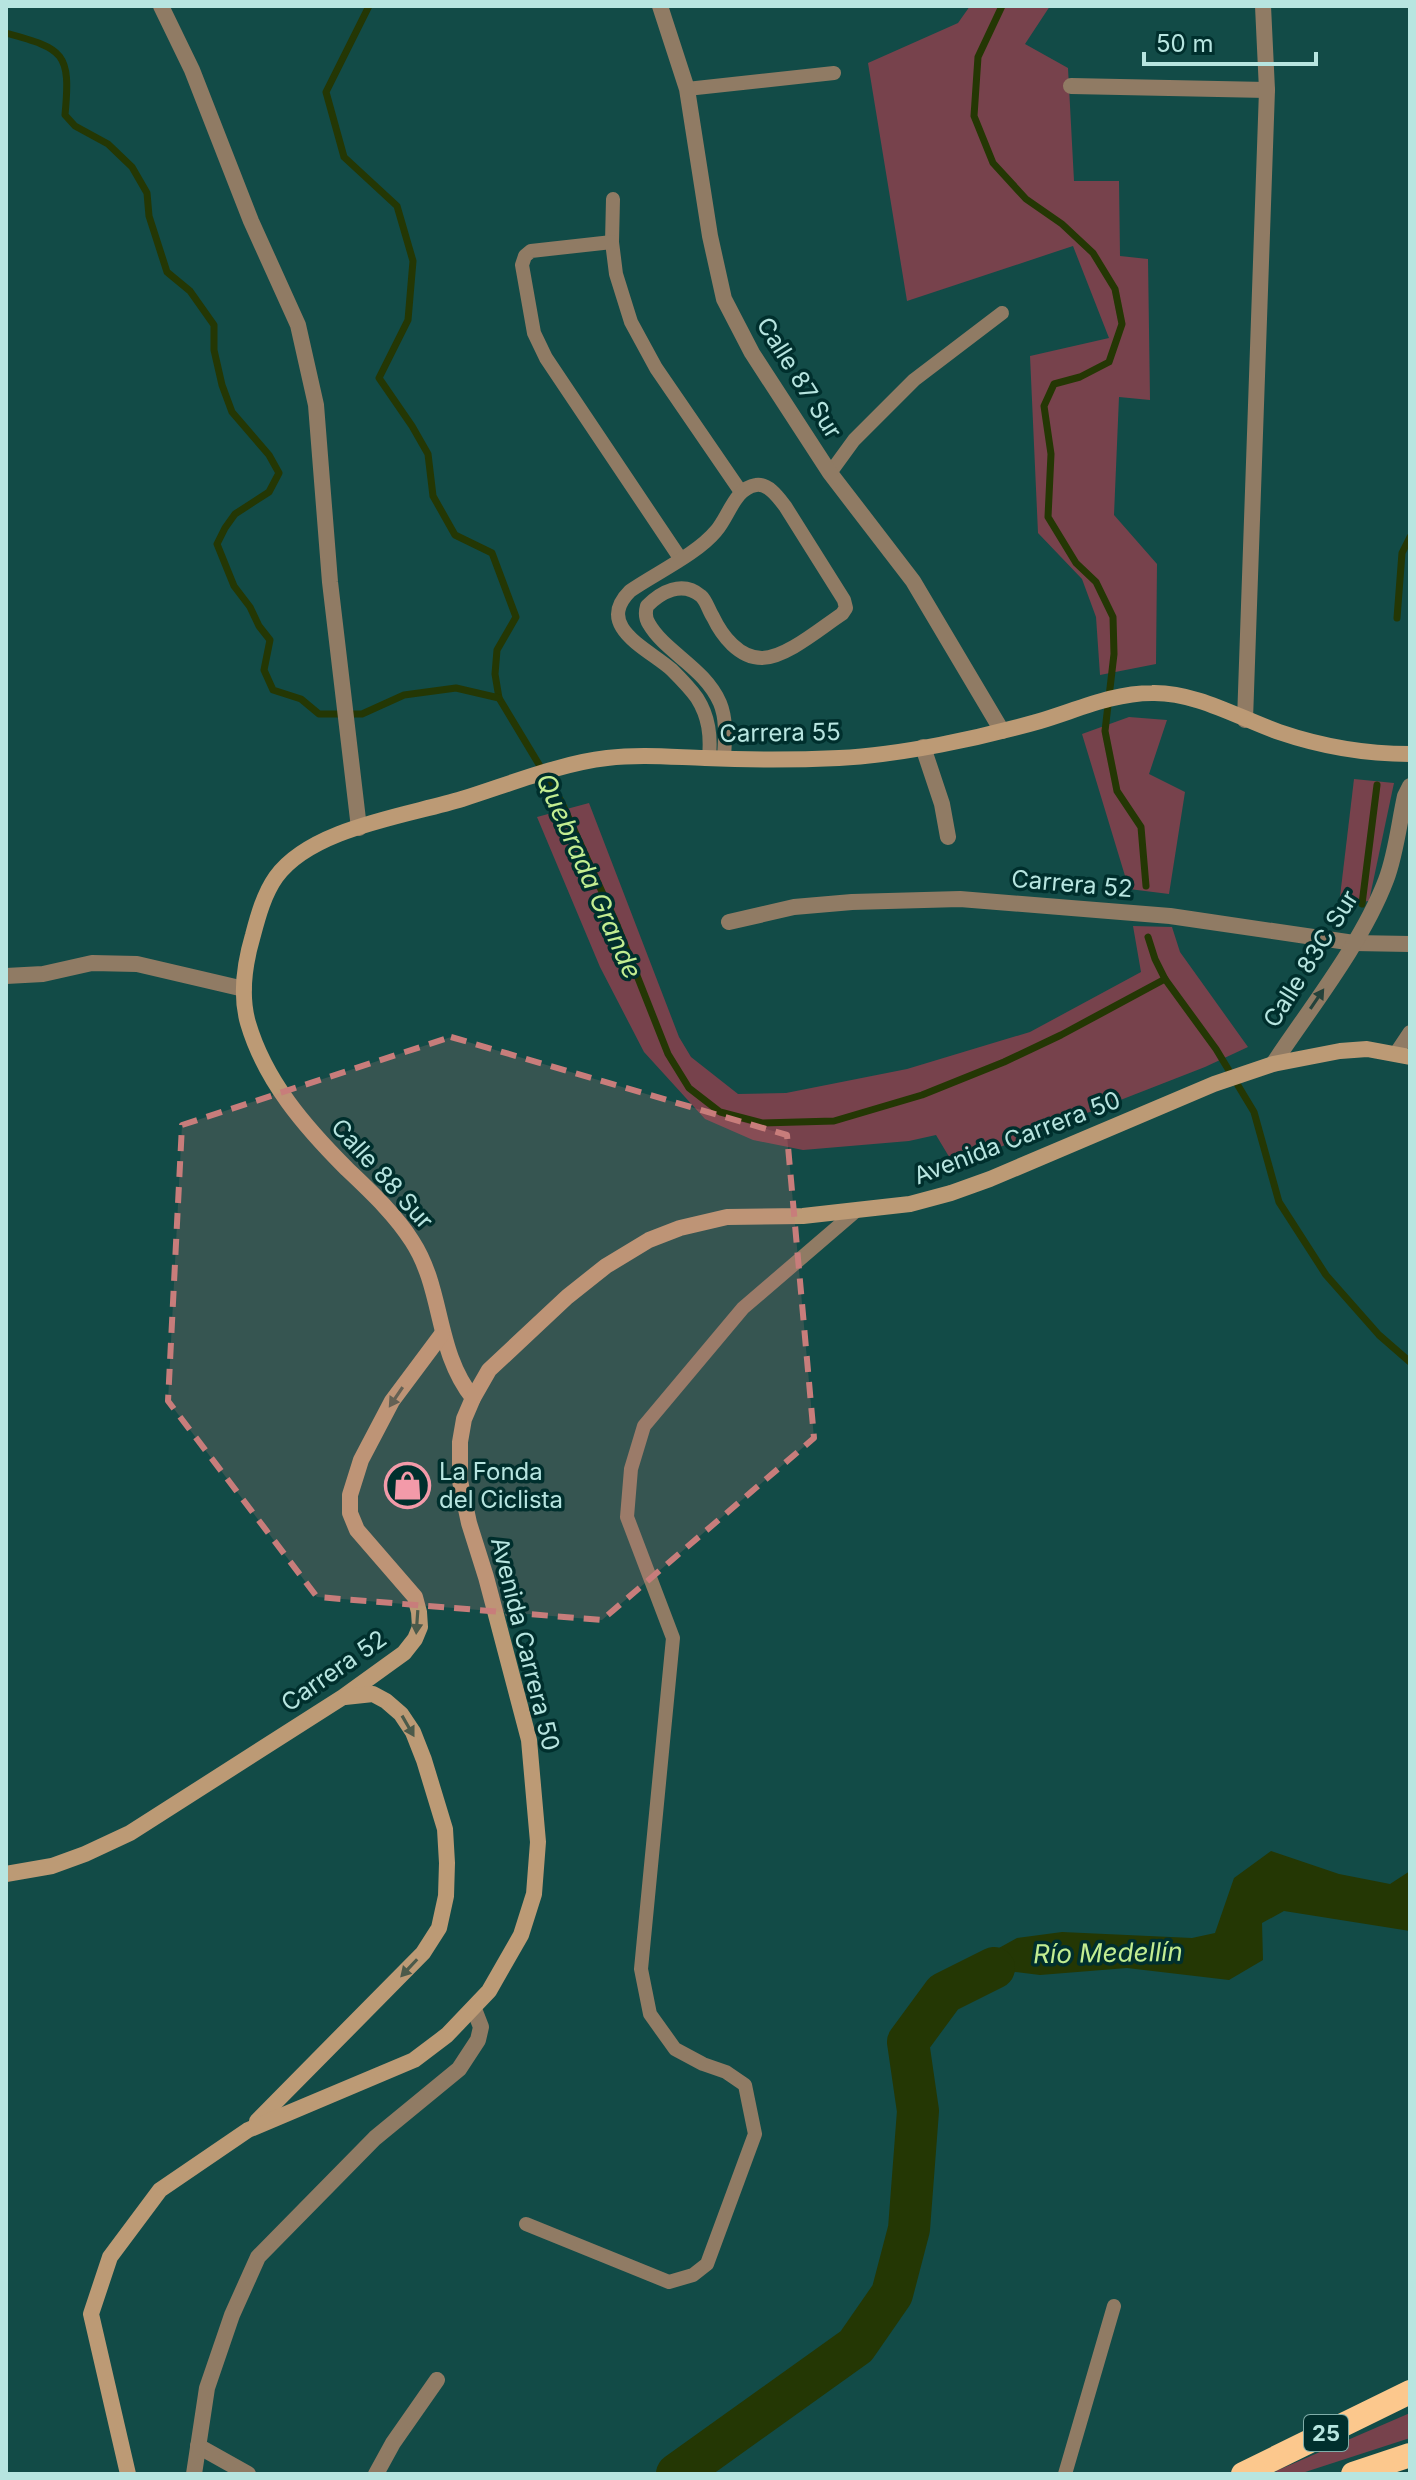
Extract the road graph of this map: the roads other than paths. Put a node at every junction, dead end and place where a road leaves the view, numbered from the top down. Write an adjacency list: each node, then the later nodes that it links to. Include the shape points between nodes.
1 (161, 6): 20 (street, via 298,325 316,405)
2 (660, 6): 6 (street, Calle 87 Sur)
3 (1263, 6): 7 (street)
4 (834, 73): 6 (lane)
5 (1071, 86): 7 (street)
6 (687, 89): 11 (street, Calle 87 Sur, via 724,299 752,353)
7 (1267, 90): 14 (street)
8 (613, 199): 9 (lane)
9 (612, 242): 12 (lane, via 622,298 642,346); 13 (lane, via 525,256 522,265 534,333)
10 (1002, 313): 11 (lane, via 914,380 854,440)
11 (830, 473): 15 (street, Calle 87 Sur, via 913,581)
12 (741, 492): 13 (lane, via 718,529); 18 (lane, via 763,485 775,493 846,608 782,653 763,658 738,650 719,630 702,596 686,588 670,589 647,606 649,625 719,699 724,715)
13 (680, 558): 18 (lane, via 630,591 620,600 617,613 630,638 672,669 696,698 707,717)
14 (1245, 720): 15 (street, Carrera 55, via 1179,696 1133,694); 17 (street, Carrera 55, via 1335,749)
15 (1002, 731): 16 (street, Carrera 55)
16 (923, 747): 18 (street, Carrera 55, via 841,758); 21 (street)
17 (1410, 754)
18 (716, 758): 20 (street, Carrera 55, via 604,758)
19 (1410, 786): 23 (street, Calle 83C Sur, via 1387,878)
20 (359, 828): 26 (street, Carrera 55, via 309,847 275,878 251,941)
21 (948, 837)
22 (729, 922): 23 (street, Carrera 52, via 794,907 960,899 1170,916)
23 (1354, 943): 24 (street, Carrera 52); 29 (street, Calle 83C Sur, one-way to 23)
24 (1410, 944)
25 (6, 976): 26 (street, via 92,963 137,964)
26 (244, 989): 31 (street, Calle 88 Sur, via 258,1050 296,1115 399,1223 421,1255)
27 (1410, 1032): 28 (lane)
28 (1403, 1055): 29 (street, Avenida Carrera 50, via 1367,1049)
29 (1273, 1064): 30 (street, Avenida Carrera 50, via 951,1193)
30 (856, 1211): 32 (street, Avenida Carrera 50, via 727,1217 649,1240 567,1297 489,1370); 37 (lane, via 743,1308 644,1426 631,1469 627,1517 673,1638 641,1969 650,2014 675,2049 745,2085 755,2134 707,2264 693,2275 669,2282)
31 (442, 1334): 32 (street, Calle 88 Sur, via 460,1382); 33 (street, Carrera 52, one-way to 33, via 392,1401 361,1460 350,1495 357,1530 415,1597 420,1627 404,1653)
32 (473, 1398): 35 (street, Avenida Carrera 50, via 460,1442 460,1481 529,1740 538,1842 534,1894 521,1935)
33 (343, 1697): 34 (street, Carrera 52, via 130,1833 52,1866); 36 (street, one-way to 36, via 373,1694 401,1714 413,1732 445,1829 446,1896 439,1928 400,1978)
34 (6, 1874)
35 (474, 2009): 36 (street, Avenida Carrera 50, via 414,2060); 41 (street, via 481,2027 478,2040 459,2069 375,2138 258,2257 218,2351)
36 (248, 2130): 43 (street, Avenida Carrera 50, via 160,2190 110,2257 91,2314)
37 (526, 2224)
38 (1114, 2306): 47 (lane)
39 (437, 2380): 46 (street)
40 (1410, 2392): 48 (highway, 25)
41 (198, 2446): 44 (street); 45 (street)
42 (1410, 2455): 49 (highway, 25)
43 (128, 2474)
44 (194, 2474)
45 (248, 2474)
46 (376, 2474)
47 (1065, 2474)
48 (1243, 2474)
49 (1353, 2474)

